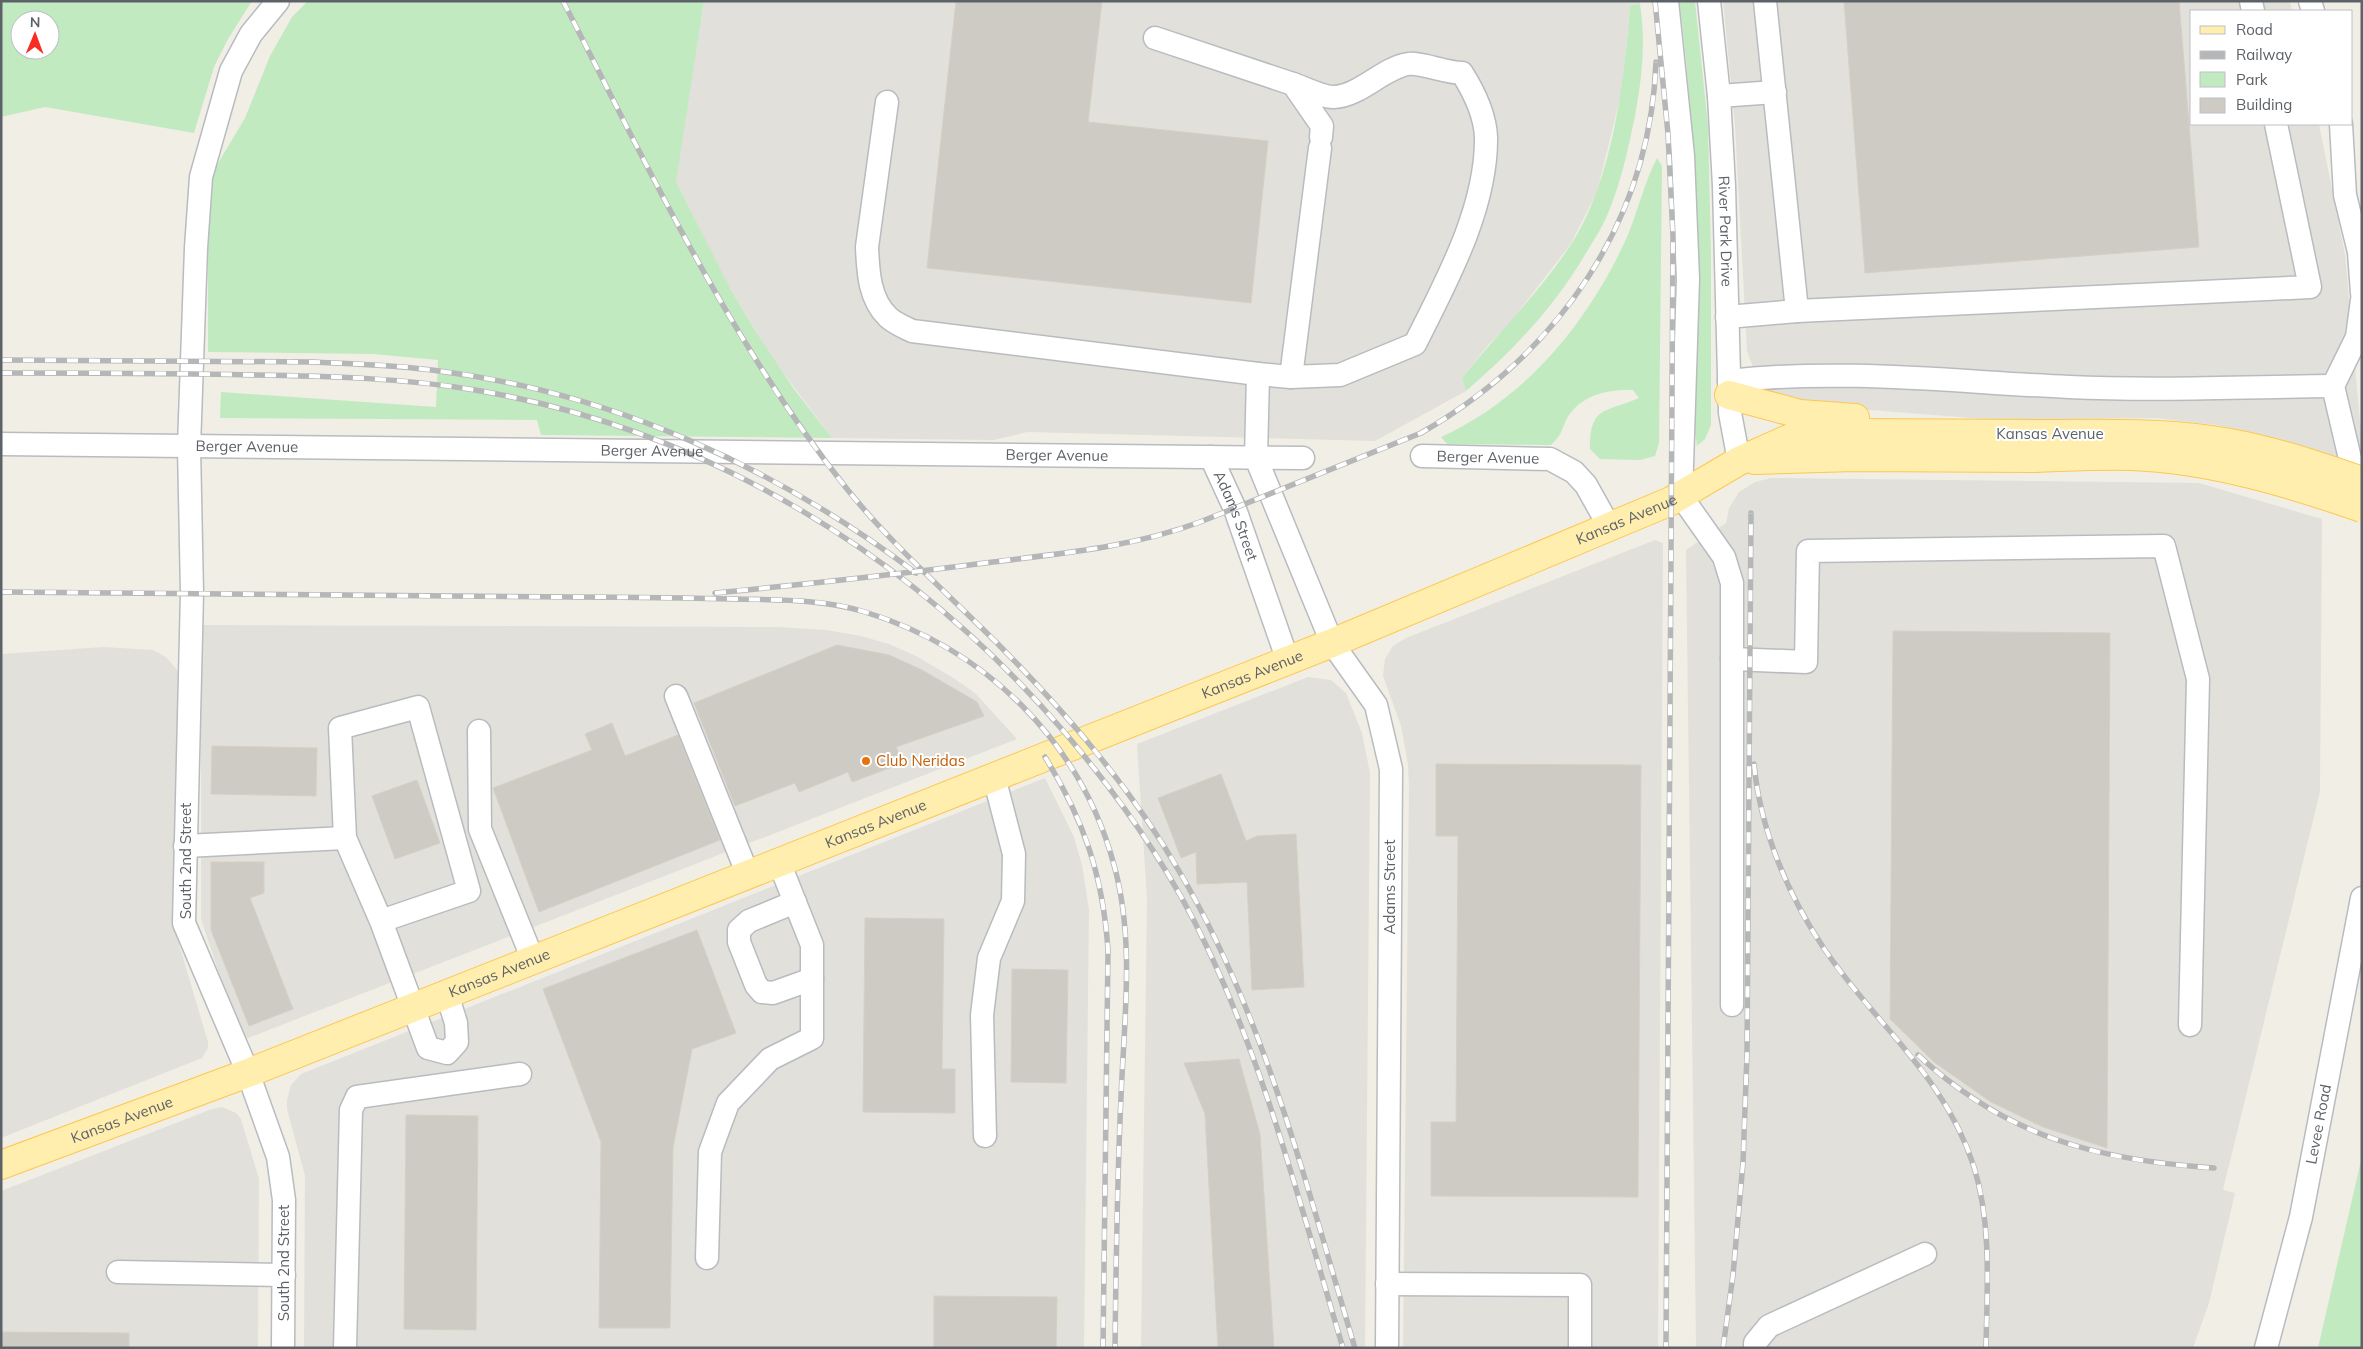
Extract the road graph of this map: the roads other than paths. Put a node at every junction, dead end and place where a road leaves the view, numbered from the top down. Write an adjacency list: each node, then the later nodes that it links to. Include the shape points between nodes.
1 (278, 1): 22 (street, South 2nd Street, via 251,34 231,71 201,176)
2 (1667, 1): 30 (street, via 1683,156 1688,278)
3 (1710, 1): 8 (street, River Park Drive)
4 (1765, 1): 7 (street)
5 (1155, 38): 6 (street)
6 (1293, 84): 17 (street, via 1322,126); 17 (street, via 1333,97 1367,86 1387,72 1409,64 1462,74 1478,102 1486,136 1482,174 1462,249 1415,344 1340,375)
7 (1775, 92): 8 (street); 14 (street)
8 (1719, 96): 15 (street, River Park Drive)
9 (887, 102): 16 (street, via 867,247 873,295 888,317 912,332)
10 (2276, 125): 14 (street, via 2310,287)
11 (2341, 125): 12 (street, via 2346,195 2359,252)
12 (2362, 293)
13 (2362, 300): 18 (street, via 2357,337)
14 (1797, 311): 15 (street)
15 (1728, 316): 19 (street, River Park Drive)
16 (1258, 374): 17 (street); 26 (street)
17 (1291, 377)
18 (2333, 386): 19 (street, via 2071,387 1932,379 1778,376); 31 (street)
19 (1729, 388): 20 (main road, via 1800,414 1897,421); 28 (street, River Park Drive)
20 (1980, 435): 23 (main road, Kansas Avenue); 28 (main road, Kansas Avenue, via 1860,433 1795,436)
21 (1, 444): 22 (street, Berger Avenue)
22 (189, 446): 25 (street, Berger Avenue); 40 (street, South 2nd Street, via 192,593)
23 (2034, 446): 28 (main road, Kansas Avenue); 29 (main road, Kansas Avenue, bridge, via 2125,434 2212,440 2302,460); 31 (main road, Kansas Avenue, bridge, via 2183,461 2296,485)
24 (1422, 456): 32 (street, Berger Avenue, via 1550,459 1574,472 1586,485)
25 (1211, 457): 26 (street, Berger Avenue); 35 (street, Adams Street, via 1235,509)
26 (1256, 458): 27 (street, Berger Avenue); 33 (street, Adams Street)
27 (1303, 458)
28 (1739, 461): 30 (main road, Kansas Avenue)
29 (2362, 481)
30 (1681, 496): 32 (main road, Kansas Avenue); 34 (street, via 1724,557 1732,583)
31 (2362, 509)
32 (1610, 528): 33 (main road, Kansas Avenue)
33 (1332, 643): 35 (main road, Kansas Avenue); 62 (street, Adams Street, via 1376,705 1391,770)
34 (1732, 659): 49 (street); 51 (street, via 1806,662 1808,551 2164,546 2198,679)
35 (1288, 661): 38 (main road, Kansas Avenue)
36 (676, 696): 42 (street)
37 (479, 731): 46 (street, via 480,829)
38 (994, 777): 41 (main road, Kansas Avenue); 56 (street, via 1014,854 1013,901 989,958 982,1014)
39 (345, 838): 40 (street); 45 (street); 45 (street, via 340,728 418,707 469,891)
40 (185, 846): 53 (street, South 2nd Street, via 184,923)
41 (779, 862): 42 (main road, Kansas Avenue); 44 (street)
42 (748, 874): 46 (main road, Kansas Avenue)
43 (2362, 898): 68 (street, Levee Road, via 2301,1217)
44 (795, 902): 47 (street, via 812,945); 47 (street, via 749,921 739,930 739,942 756,985 762,992 773,992)
45 (381, 921): 50 (street)
46 (533, 960): 48 (main road, Kansas Avenue)
47 (812, 979): 59 (street, via 812,1038 770,1059 728,1103 710,1152)
48 (447, 994): 50 (main road, Kansas Avenue); 52 (street, via 456,1023 456,1042)
49 (1732, 1005)
50 (412, 1008): 52 (street, via 428,1048); 53 (main road, Kansas Avenue)
51 (2190, 1026)
52 (447, 1053): 55 (street)
53 (248, 1073): 57 (main road, Kansas Avenue); 61 (street, South 2nd Street, via 278,1156 284,1200)
54 (520, 1074): 55 (street)
55 (454, 1083): 64 (street, via 357,1097 353,1102)
56 (985, 1136)
57 (1, 1165)
58 (1925, 1254): 67 (street, via 1769,1326 1755,1343)
59 (707, 1258)
60 (118, 1272): 61 (street)
61 (284, 1275): 63 (street, South 2nd Street)
62 (1387, 1284): 65 (street, Adams Street); 66 (street, via 1580,1285)
63 (283, 1348)
64 (345, 1348)
65 (1387, 1348)
66 (1580, 1348)
67 (1755, 1348)
68 (2266, 1348)

